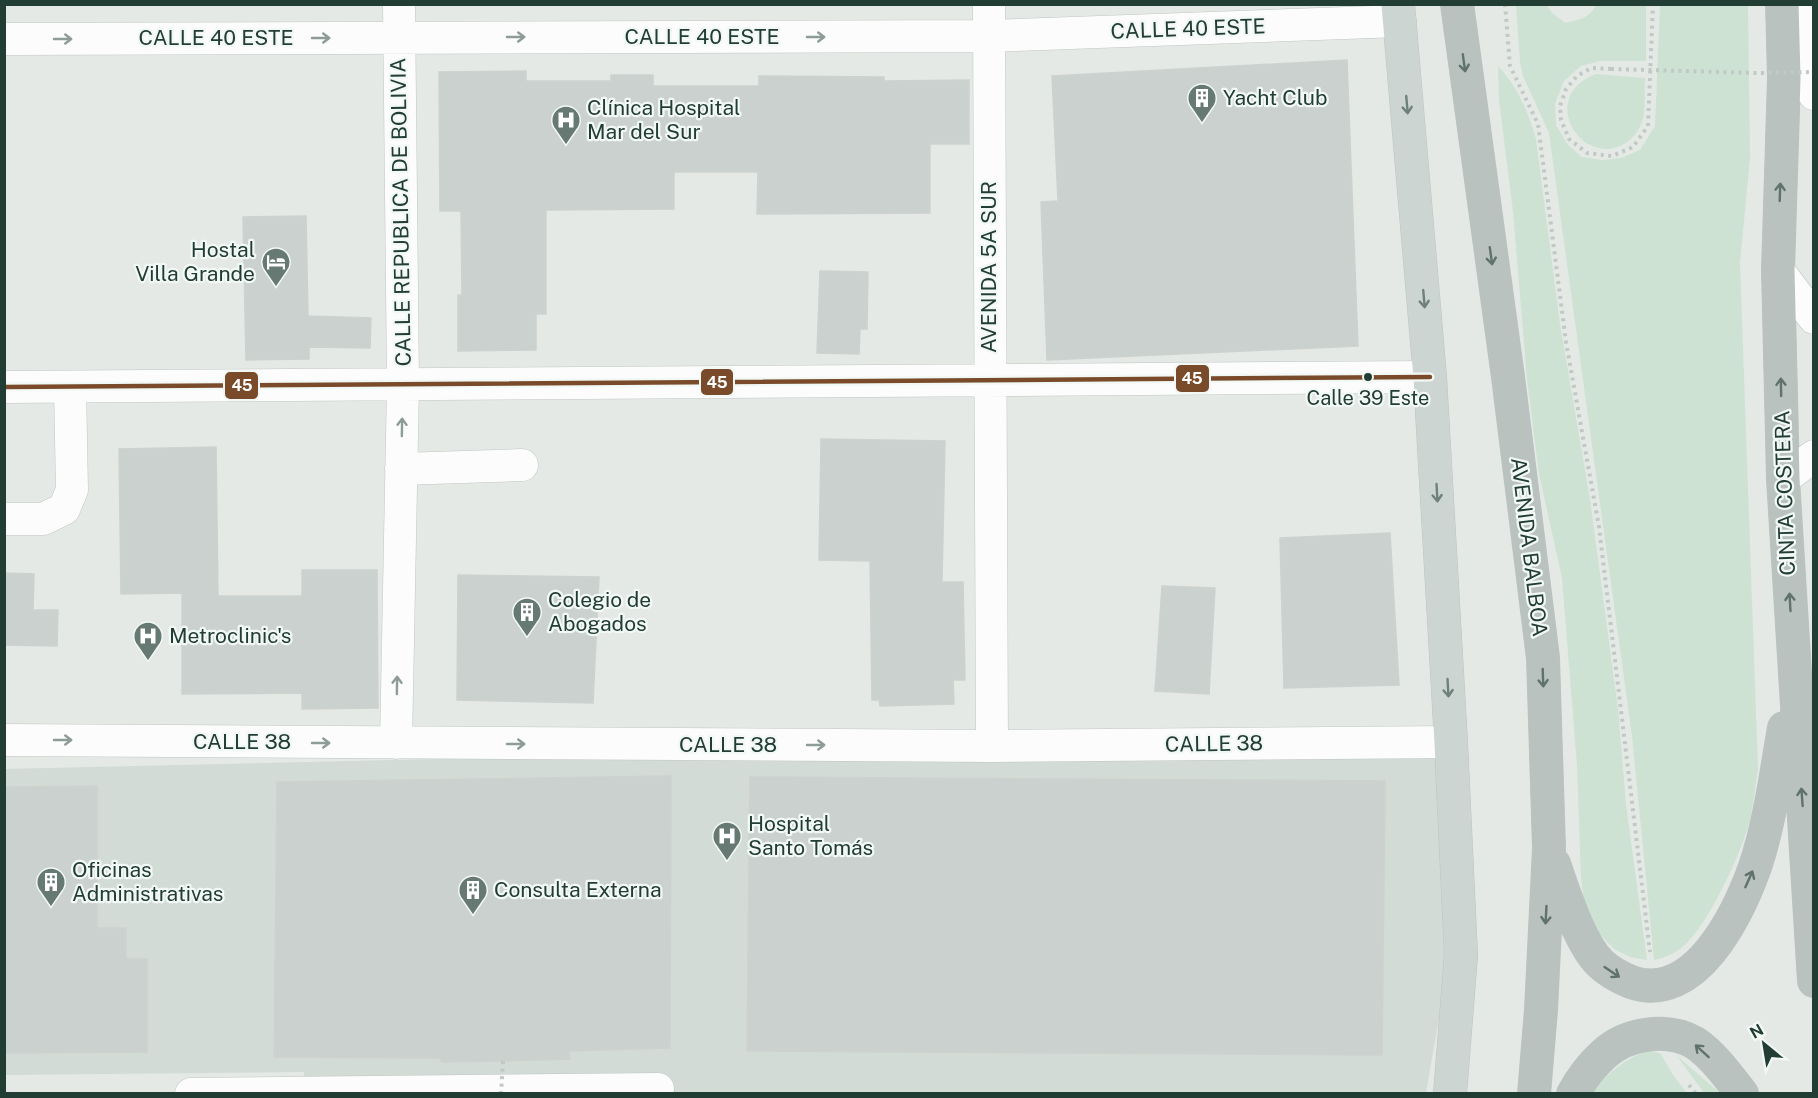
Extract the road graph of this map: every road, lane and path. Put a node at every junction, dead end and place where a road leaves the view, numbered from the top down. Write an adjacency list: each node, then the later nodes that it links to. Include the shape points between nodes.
1 (399, 4): 10 (street, CALLE REPUBLICA DE BOLIVIA)
2 (989, 4): 9 (street, AVENIDA 5A SUR)
3 (1457, 4): 31 (highway, AVENIDA BALBOA, one-way to 31, via 1543,658)
4 (1505, 4): 33 (path, via 1510,66 1538,124 1566,342 1599,527)
5 (1653, 4): 12 (path, bridge, via 1648,126 1633,147 1612,156 1587,153 1569,139 1560,106 1577,76 1591,68 1611,69 1758,73)
6 (1782, 4): 14 (highway, CINTA COSTERA, one-way to 6, via 1784,78)
7 (1811, 4): 13 (street)
8 (1399, 13): 9 (street, CALLE 40 ESTE); 16 (main road, one-way to 16)
9 (988, 36): 10 (street, CALLE 40 ESTE, one-way to 9); 17 (street, AVENIDA 5A SUR)
10 (399, 38): 11 (street, CALLE 40 ESTE, one-way to 10); 18 (street, CALLE REPUBLICA DE BOLIVIA)
11 (4, 39)
12 (1814, 72)
13 (1814, 94)
14 (1778, 270): 15 (street); 24 (highway, CINTA COSTERA, one-way to 14)
15 (1814, 318)
16 (1431, 378): 17 (street); 28 (main road, one-way to 28)
17 (990, 381): 18 (street); 30 (street, AVENIDA 5A SUR)
18 (403, 385): 20 (street); 23 (street, CALLE REPUBLICA DE BOLIVIA, one-way to 18)
19 (4, 387): 20 (street)
20 (70, 387): 25 (street, via 72,490 64,509 44,519)
21 (1814, 456): 24 (street)
22 (522, 465): 23 (street)
23 (401, 469): 29 (street, CALLE REPUBLICA DE BOLIVIA, one-way to 23)
24 (1783, 479): 26 (highway, CINTA COSTERA, one-way to 24)
25 (4, 519)
26 (1794, 672): 32 (highway, CINTA COSTERA, one-way to 26); 33 (highway, one-way to 26, via 1685,976 1706,957 1731,921 1754,868 1769,816)
27 (4, 740): 29 (street, CALLE 38, one-way to 29)
28 (1451, 742): 30 (street, CALLE 38); 39 (main road, via 1461,955)
29 (396, 743): 30 (street, CALLE 38, one-way to 30)
30 (992, 746)
31 (1549, 848): 33 (highway, one-way to 33, via 1584,939 1598,962 1616,976); 40 (highway, AVENIDA BALBOA, one-way to 40)
32 (1814, 981)
33 (1652, 985)
34 (503, 1061): 38 (path, bridge)
35 (658, 1089): 36 (street)
36 (276, 1093): 37 (street)
37 (191, 1094)
38 (501, 1094)
39 (1450, 1094)
40 (1534, 1094)
41 (1572, 1094): 42 (highway, one-way to 41, via 1724,1070 1694,1043 1668,1034 1634,1038 1605,1053)
42 (1742, 1094)

